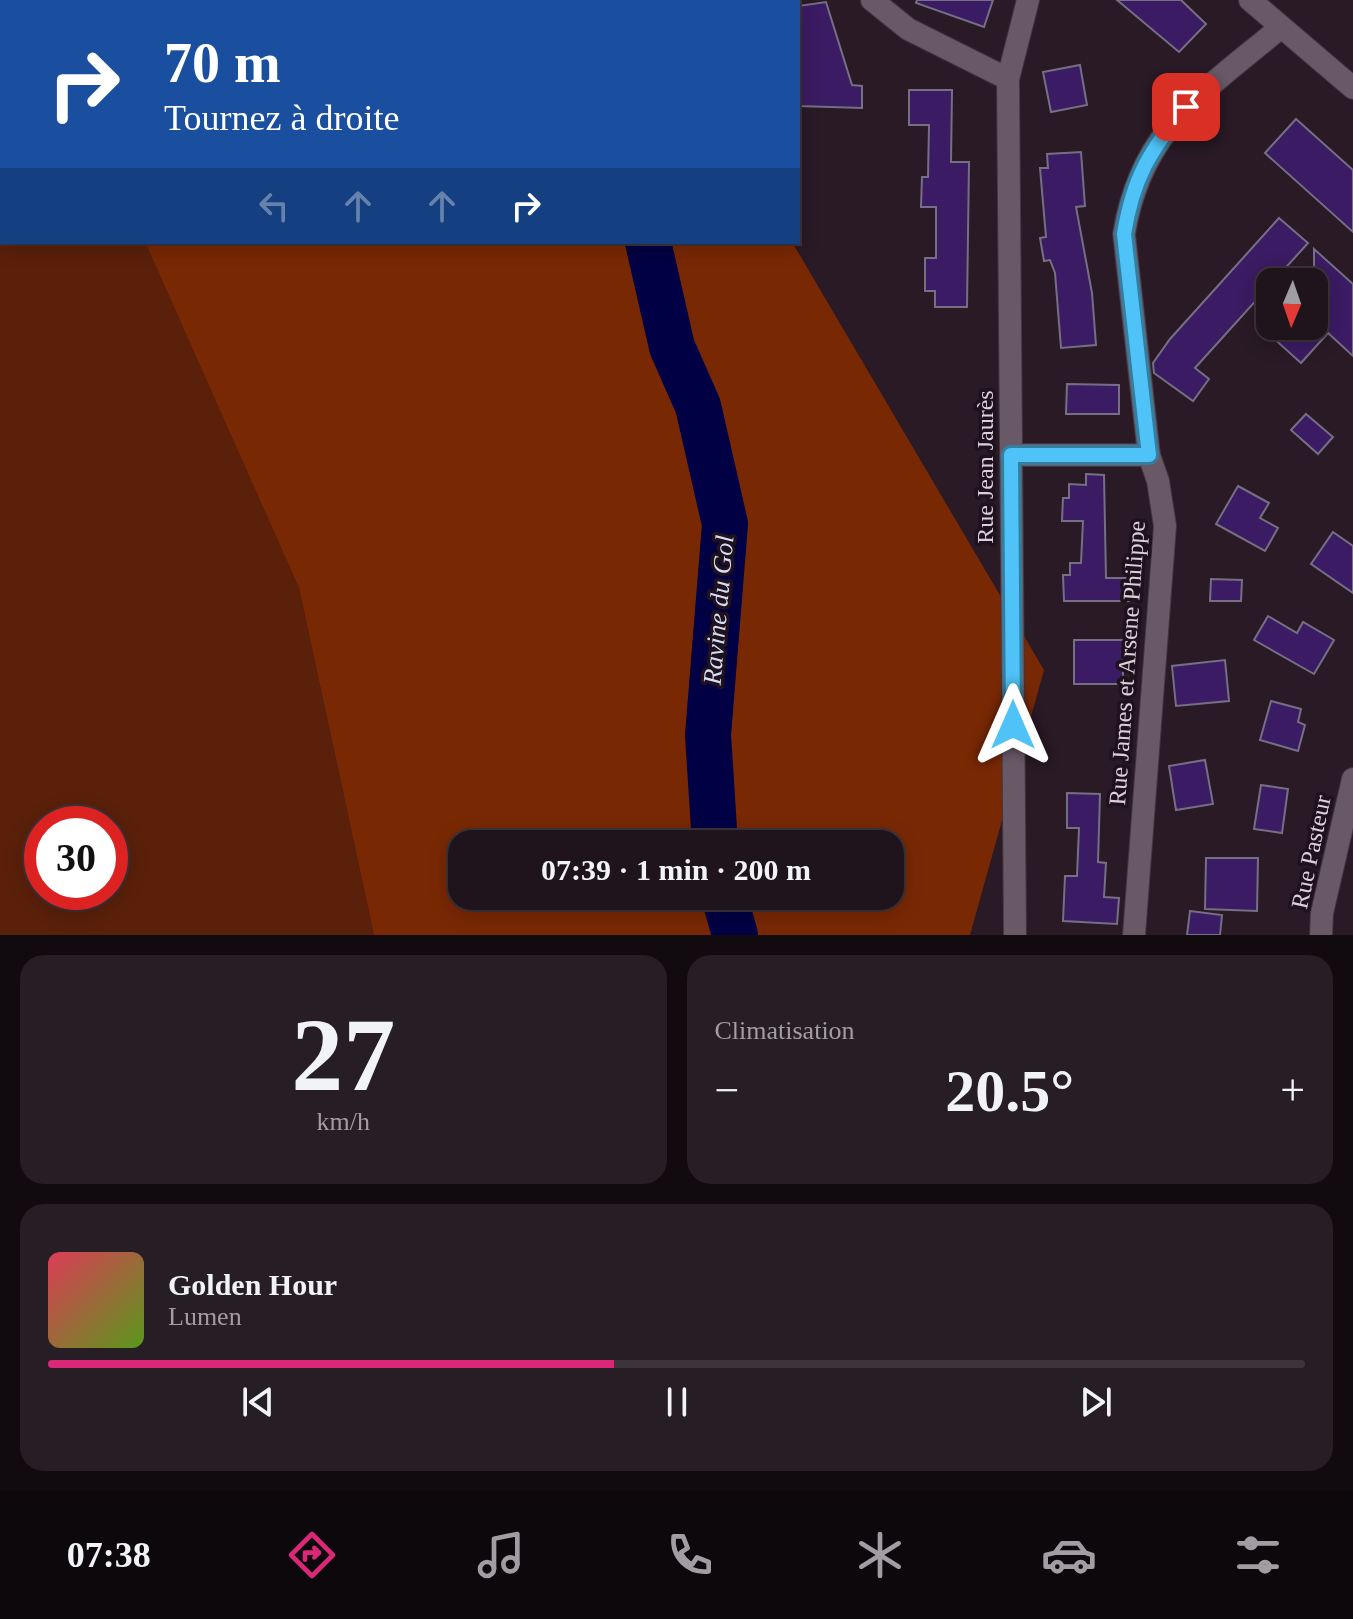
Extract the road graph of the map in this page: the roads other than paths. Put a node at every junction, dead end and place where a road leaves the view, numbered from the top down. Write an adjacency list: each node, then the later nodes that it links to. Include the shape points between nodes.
1 (872, 0): 5 (street, via 908,29)
2 (1028, 0): 5 (street, Rue Jean Jaurès)
3 (1250, 0): 4 (street)
4 (1281, 27): 6 (street); 8 (street, Rue James et Arsene Philippe, via 1186,107 1141,168 1129,199 1124,234)
5 (1008, 79): 7 (street, Rue Jean Jaurès)
6 (1353, 88)
7 (1011, 455): 8 (street); 11 (street, Rue Jean Jaurès)
8 (1149, 455): 12 (street, Rue James et Arsene Philippe, via 1165,526)
9 (1353, 779): 10 (street, Rue Pasteur)
10 (1346, 834): 13 (street, Rue Pasteur, via 1322,913)
11 (1015, 935)
12 (1134, 935)
13 (1321, 935)

